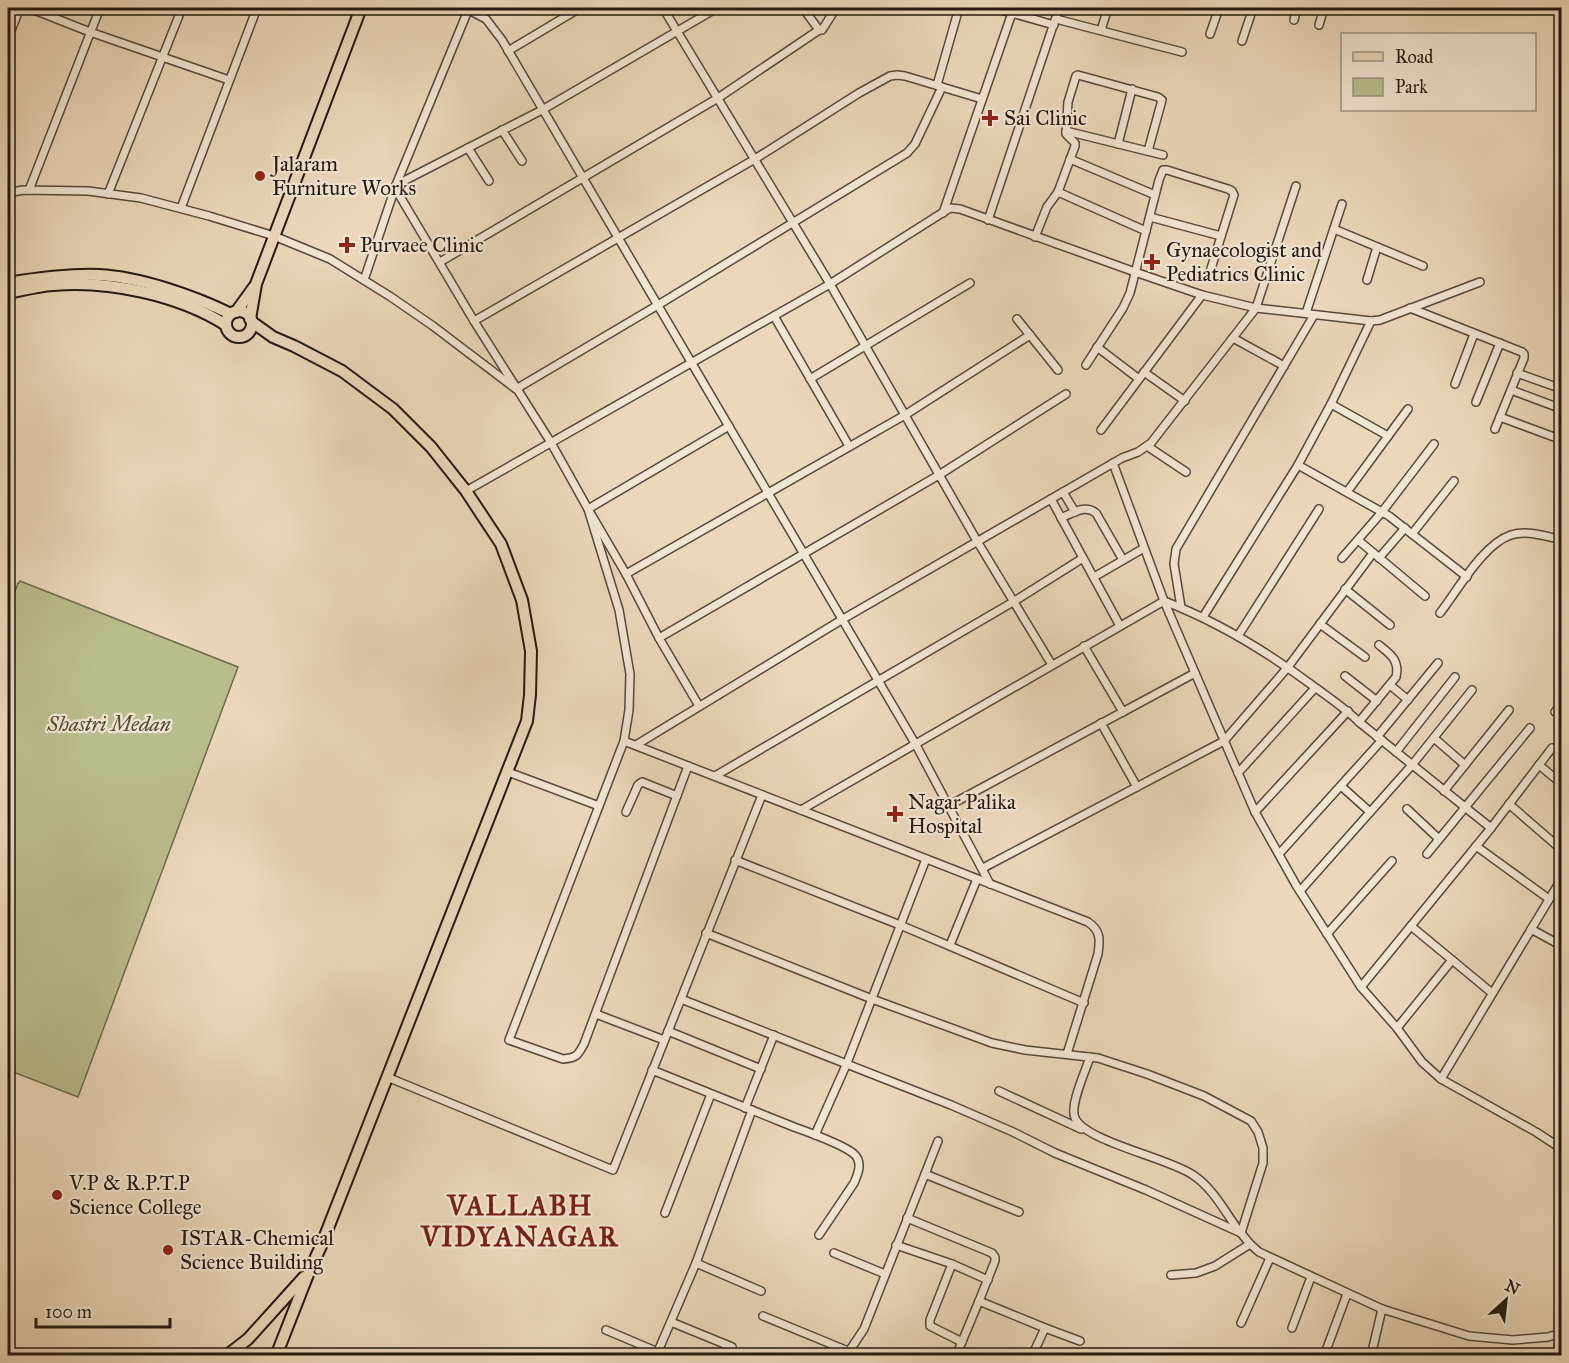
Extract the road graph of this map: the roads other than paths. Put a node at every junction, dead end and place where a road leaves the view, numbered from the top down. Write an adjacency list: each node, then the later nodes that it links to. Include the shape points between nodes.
1 (20, 8): 34 (street)
2 (29, 8): 32 (street)
3 (100, 8): 32 (street)
4 (182, 8): 38 (street)
5 (257, 8): 39 (street)
6 (361, 8): 71 (main road)
7 (467, 8): 36 (street, via 486,19); 56 (street)
8 (580, 8): 36 (street)
9 (663, 8): 31 (street)
10 (717, 8): 31 (street)
11 (836, 8): 29 (street)
12 (854, 8): 13 (street)
13 (865, 8)
14 (959, 8): 40 (street)
15 (994, 8): 25 (street)
16 (1059, 8): 27 (street)
17 (1108, 8): 30 (street)
18 (1187, 8): 24 (street)
19 (1219, 8): 33 (street)
20 (1253, 8): 35 (street)
21 (1297, 8): 26 (street)
22 (1324, 8): 28 (street)
23 (805, 9): 29 (street)
24 (1195, 10)
25 (1012, 13): 27 (street); 43 (street)
26 (1294, 20)
27 (1055, 22): 30 (street); 67 (street)
28 (1319, 25)
29 (819, 30): 42 (street)
30 (1101, 30): 37 (street)
31 (678, 31): 42 (street); 44 (street)
32 (90, 32): 38 (street); 58 (street)
33 (1210, 34)
34 (8, 38)
35 (1242, 40)
36 (508, 51): 44 (street)
37 (1182, 52)
38 (162, 57): 39 (street); 61 (street)
39 (229, 80): 64 (street)
40 (940, 86): 43 (street); 51 (street, via 890,76); 68 (street, via 912,149)
41 (1132, 89): 46 (street, via 1077,75 1068,102); 47 (street); 49 (street, via 1162,100)
42 (718, 98): 51 (street); 54 (street)
43 (982, 99): 65 (street)
44 (542, 110): 45 (street); 54 (street)
45 (502, 130): 48 (street); 53 (street)
46 (1066, 131): 47 (street); 52 (street, via 1075,143)
47 (1118, 144): 49 (street)
48 (468, 148): 55 (street); 56 (street)
49 (1148, 151): 50 (street)
50 (1163, 155)
51 (755, 159): 68 (street); 74 (street)
52 (1070, 159): 59 (street); 62 (street)
53 (522, 161)
54 (583, 178): 74 (street); 76 (street)
55 (489, 181)
56 (395, 186): 76 (street); 80 (street)
57 (1296, 186): 90 (street)
58 (29, 190): 60 (street); 61 (street)
59 (1058, 192): 70 (street); 73 (street)
60 (8, 194)
61 (108, 194): 64 (street)
62 (1155, 195): 66 (street); 72 (street, via 1163,170 1232,191)
63 (1342, 204): 69 (street)
64 (181, 208): 71 (street)
65 (943, 213): 67 (street, via 954,208); 85 (street)
66 (1149, 217): 70 (street); 72 (street)
67 (988, 220): 73 (street)
68 (794, 223): 85 (street); 89 (street)
69 (1334, 229): 75 (street); 93 (street)
70 (1146, 231): 78 (street)
71 (274, 236): 80 (street, via 330,259); 84 (main road)
72 (1221, 236): 79 (street)
73 (1035, 237): 78 (street)
74 (619, 239): 89 (street); 97 (street)
75 (1377, 247): 77 (street); 81 (street)
76 (440, 262): 97 (street)
77 (1423, 266)
78 (1135, 272): 88 (street); 107 (street, via 1123,308)
79 (1209, 275)
80 (364, 280): 117 (street)
81 (1367, 280)
82 (1480, 282): 91 (street)
83 (8, 283): 92 (main road, via 39,277 101,275 160,287)
84 (256, 284): 92 (main road); 96 (main road)
85 (830, 284): 94 (street); 106 (street)
86 (970, 284): 106 (street)
87 (8, 293): 99 (main road, via 54,285 98,284 195,308)
88 (1202, 295): 90 (street); 112 (street)
89 (658, 305): 108 (street); 117 (street)
90 (1256, 308): 93 (street); 104 (street)
91 (1410, 308): 98 (street); 100 (street)
92 (234, 313): 96 (main road, via 245,313); 99 (main road)
93 (1310, 314): 98 (street); 110 (street)
94 (774, 316): 108 (street); 114 (street)
95 (1017, 319): 102 (street)
96 (251, 320): 101 (main road); 103 (main road)
97 (474, 321): 117 (street)
98 (1371, 321): 123 (street)
99 (226, 325): 101 (main road, via 232,336)
100 (1474, 334): 105 (street); 116 (street)
101 (246, 335): 103 (main road)
102 (1030, 335): 111 (street); 126 (street)
103 (273, 337): 142 (main road, via 342,371 393,409 431,447)
104 (1233, 338): 110 (street); 121 (street)
105 (1500, 343): 113 (street, via 1524,354); 122 (street)
106 (866, 346): 114 (street); 126 (street)
107 (1097, 347): 109 (street); 115 (street)
108 (691, 362): 128 (street); 133 (street)
109 (1086, 365)
110 (1284, 366): 171 (street, via 1176,549 1174,564)
111 (1058, 370)
112 (1144, 372): 115 (street); 121 (street)
113 (1518, 374): 118 (street); 119 (street)
114 (810, 379): 135 (street)
115 (1139, 379): 130 (street)
116 (1455, 384)
117 (516, 389): 133 (street)
118 (1562, 389)
119 (1511, 390): 125 (street); 127 (street)
120 (1066, 394): 140 (street)
121 (1185, 401): 136 (street)
122 (1476, 402)
123 (1331, 404): 131 (street); 138 (street)
124 (1408, 409): 131 (street)
125 (1562, 409)
126 (905, 415): 135 (street); 140 (street)
127 (1500, 417): 129 (street); 132 (street)
128 (729, 426): 143 (street); 148 (street)
129 (1495, 429)
130 (1101, 430)
131 (1388, 436): 145 (street)
132 (1554, 436)
133 (550, 441): 142 (street); 148 (street)
134 (1434, 444): 150 (street)
135 (849, 446): 143 (street)
136 (1147, 446): 137 (street); 139 (street)
137 (1113, 464): 144 (street); 157 (street)
138 (1298, 465): 145 (street); 173 (street)
139 (1186, 472)
140 (939, 475): 156 (street); 159 (street)
141 (1454, 481): 153 (street)
142 (465, 491): 216 (main road, via 501,544 522,600 531,651 527,722)
143 (768, 492): 159 (street); 164 (street)
144 (1063, 492): 146 (street); 149 (street)
145 (1347, 492): 150 (street)
146 (1051, 499): 151 (street); 156 (street)
147 (1319, 508): 178 (street)
148 (588, 509): 164 (street); 206 (street, via 619,610 630,674)
149 (1075, 512): 151 (street); 163 (street, via 1085,508 1096,513)
150 (1382, 512): 152 (street); 154 (street)
151 (1061, 518): 160 (street)
152 (1405, 528): 153 (street); 162 (street)
153 (1412, 534): 166 (street)
154 (1358, 540): 158 (street); 161 (street)
155 (1562, 540): 166 (street, via 1514,534 1491,547)
156 (977, 541): 170 (street); 174 (street)
157 (1144, 548): 163 (street); 169 (street)
158 (1373, 553): 162 (street); 167 (street)
159 (804, 554): 174 (street); 179 (street)
160 (1083, 558): 165 (street); 170 (street)
161 (1342, 558)
162 (1379, 558): 168 (street)
163 (1123, 560): 165 (street)
164 (626, 574): 179 (street)
165 (1094, 577): 177 (street)
166 (1467, 577): 172 (street)
167 (1345, 589): 175 (street); 176 (street)
168 (1425, 596)
169 (1164, 600): 171 (street); 177 (street); 186 (street)
170 (1013, 602): 184 (street); 189 (street)
171 (1181, 607): 173 (street)
172 (1440, 613)
173 (1203, 617): 178 (street)
174 (843, 619): 189 (street); 196 (street)
175 (1320, 624): 182 (street); 185 (street)
176 (1390, 625)
177 (1120, 626): 181 (street)
178 (1238, 636): 185 (street)
179 (659, 638): 196 (street)
180 (1379, 645): 190 (street, via 1397,664 1396,677)
181 (1084, 646): 184 (street); 199 (street)
182 (1365, 657)
183 (1438, 663): 193 (street)
184 (1052, 665): 209 (street)
185 (1288, 667): 191 (street); 207 (street)
186 (1195, 673): 199 (street); 207 (street)
187 (1345, 676): 194 (street)
188 (1455, 677): 211 (street)
189 (879, 681): 209 (street); 218 (street)
190 (1390, 685): 193 (street); 194 (street)
191 (1316, 688): 197 (street); 217 (street)
192 (1472, 690): 205 (street)
193 (1408, 700): 204 (street)
194 (1377, 701): 201 (street)
195 (1562, 703): 200 (street)
196 (699, 706): 208 (street)
197 (1348, 711): 201 (street); 232 (street)
198 (1509, 711): 213 (street)
199 (1123, 712): 202 (street)
200 (1556, 712)
201 (1359, 722): 204 (street)
202 (1101, 723): 221 (street); 226 (street)
203 (1530, 728): 228 (street)
204 (1380, 738): 211 (street); 220 (street)
205 (1434, 738): 212 (street); 213 (street)
206 (624, 741): 208 (street); 227 (street)
207 (1224, 741): 217 (street); 221 (street)
208 (636, 745): 215 (street)
209 (916, 745): 226 (street); 230 (street)
210 (1552, 748): 214 (street)
211 (1396, 752): 212 (street)
212 (1412, 765): 222 (street); 233 (street)
213 (1465, 765): 222 (street)
214 (1539, 765): 219 (street); 225 (street)
215 (688, 766): 218 (street); 224 (street)
216 (508, 772): 227 (street); 273 (main road)
217 (1238, 773): 232 (street)
218 (715, 776): 223 (street)
219 (1562, 784)
220 (1341, 786): 233 (street); 238 (street)
221 (1137, 787): 243 (street)
222 (1444, 790): 228 (street)
223 (762, 795): 230 (street); 241 (street)
224 (677, 796): 231 (street, via 642,782); 263 (street)
225 (1509, 804): 234 (street); 237 (street)
226 (950, 805): 243 (street)
227 (599, 806): 263 (street, via 509,1040 572,1059 582,1049)
228 (1465, 807): 234 (street); 235 (street)
229 (1407, 809): 235 (street)
230 (801, 810): 240 (street)
231 (626, 812)
232 (1255, 812): 238 (street)
233 (1370, 812): 248 (street)
234 (1491, 828): 236 (street)
235 (1439, 839): 239 (street)
236 (1476, 846): 249 (street); 251 (street)
237 (1562, 850)
238 (1279, 854): 248 (street)
239 (1426, 854)
240 (926, 859): 245 (street); 250 (street)
241 (735, 860): 250 (street); 253 (street)
242 (1392, 861): 254 (street)
243 (983, 868): 246 (street)
244 (1562, 878): 247 (street)
245 (977, 879): 246 (street); 256 (street)
246 (990, 884): 262 (street, via 1096,928 1100,944)
247 (1559, 889): 249 (street)
248 (1300, 891): 254 (street)
249 (1549, 899): 252 (street)
250 (900, 925): 256 (street); 261 (street)
251 (1411, 926): 257 (street); 258 (street)
252 (1531, 929): 255 (street); 259 (street)
253 (706, 933): 260 (street); 261 (street)
254 (1327, 934): 258 (street)
255 (1561, 944)
256 (950, 945): 262 (street)
257 (1452, 960): 259 (street); 264 (street)
258 (1361, 987): 264 (street)
259 (1492, 993): 274 (street)
260 (681, 999): 265 (street); 266 (street)
261 (872, 999): 268 (street, via 992,1044); 270 (street)
262 (1084, 1003): 268 (street)
263 (596, 1014): 267 (street)
264 (1397, 1028): 274 (street, via 1422,1062)
265 (668, 1031): 267 (street); 271 (street)
266 (774, 1035): 270 (street); 271 (street)
267 (664, 1040): 272 (street)
268 (1067, 1054): 269 (street)
269 (1090, 1057): 279 (street, via 1073,1107 1079,1124); 286 (street, via 1204,1096 1251,1121 1263,1148 1263,1163)
270 (847, 1063): 278 (street); 286 (street, via 985,1119)
271 (760, 1069): 277 (street)
272 (652, 1070): 273 (street, via 613,1170); 276 (street)
273 (387, 1077): 294 (main road)
274 (1441, 1079): 281 (street)
275 (999, 1091): 279 (street)
276 (711, 1094): 277 (street); 284 (street)
277 (749, 1109): 278 (street); 292 (street)
278 (815, 1135): 287 (street, via 855,1155 859,1168 854,1184)
279 (1096, 1136): 286 (street, via 1192,1174 1210,1189)
280 (938, 1141): 282 (street)
281 (1562, 1149)
282 (925, 1174): 283 (street); 285 (street)
283 (1019, 1212)
284 (665, 1213)
285 (907, 1218): 289 (street); 298 (street, via 992,1253 995,1261)
286 (1241, 1233): 288 (street)
287 (819, 1235)
288 (1250, 1244): 291 (street); 296 (street, via 1215,1266 1196,1273)
289 (896, 1245): 293 (street); 295 (street)
290 (834, 1253): 295 (street)
291 (1270, 1258): 297 (street); 305 (street)
292 (696, 1263): 299 (street); 304 (street)
293 (952, 1264): 298 (street); 311 (street, via 930,1326)
294 (309, 1272): 315 (main road, via 248,1339); 316 (main road)
295 (885, 1274): 313 (street, via 864,1329)
296 (1170, 1275)
297 (1311, 1278): 300 (street); 307 (street)
298 (988, 1280): 301 (street)
299 (761, 1292)
300 (1347, 1294): 302 (street); 319 (street)
301 (979, 1301): 306 (street); 311 (street)
302 (1382, 1309): 309 (street, via 1469,1336 1513,1340); 320 (street)
303 (763, 1316): 313 (street)
304 (670, 1322): 312 (street); 314 (street)
305 (1241, 1323)
306 (1045, 1328): 310 (street); 318 (street)
307 (1292, 1328)
308 (606, 1330): 314 (street)
309 (1562, 1333)
310 (1080, 1341)
311 (962, 1342): 317 (street)
312 (732, 1347)
313 (847, 1353)
314 (657, 1354)
315 (226, 1355)
316 (276, 1356)
317 (956, 1356)
318 (1032, 1356)
319 (1324, 1356)
320 (1371, 1356)

